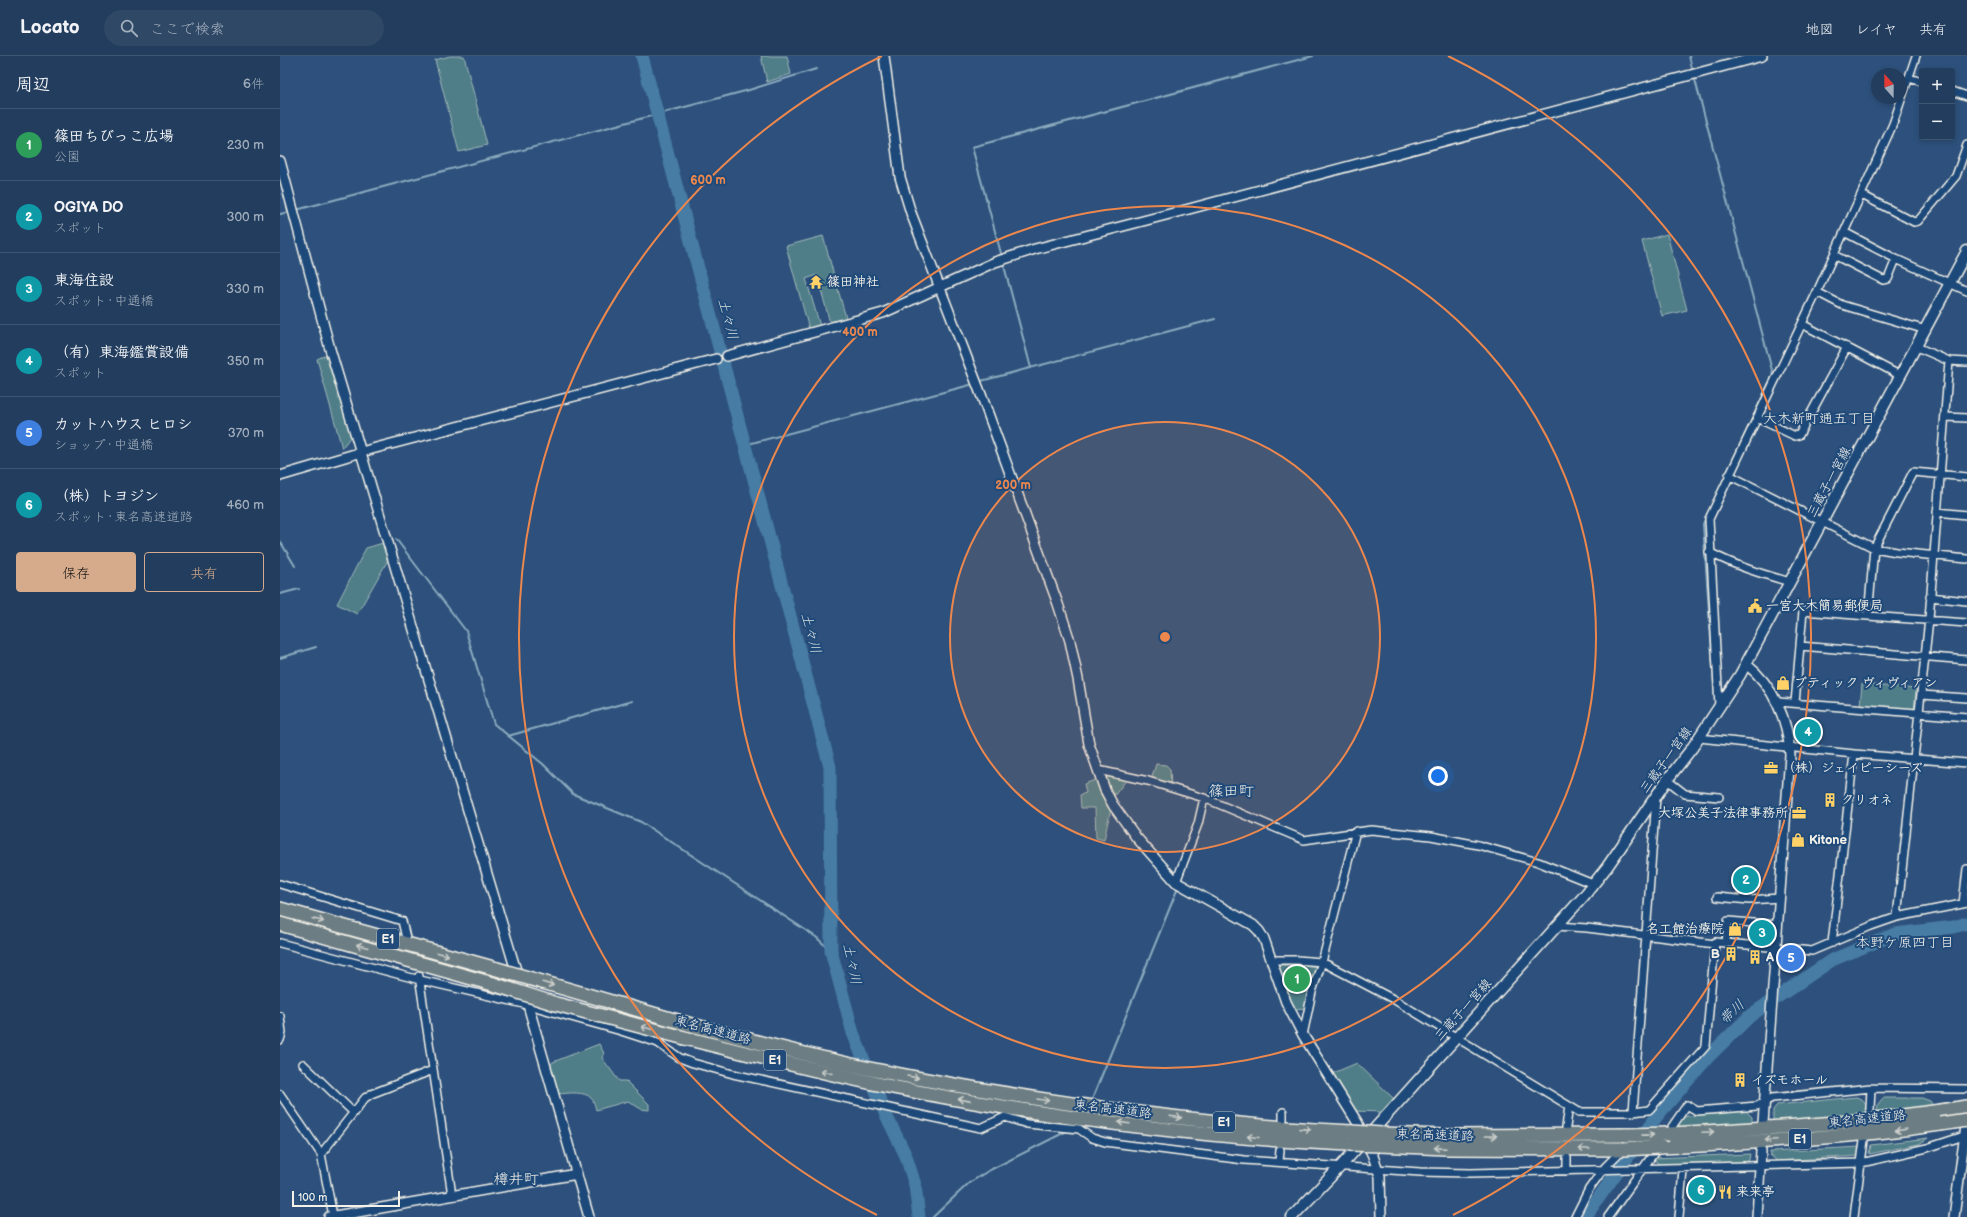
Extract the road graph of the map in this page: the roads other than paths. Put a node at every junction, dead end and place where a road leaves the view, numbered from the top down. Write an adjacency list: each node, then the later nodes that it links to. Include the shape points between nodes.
1 (884, 56): 17 (street, via 900,177)
2 (1762, 56): 17 (street, via 1034,248)
3 (1916, 56): 4 (street)
4 (1909, 78): 5 (street); 11 (street, via 1894,124)
5 (1919, 81)
6 (1955, 92): 7 (street)
7 (1967, 96)
8 (1967, 145): 9 (street)
9 (1965, 159): 11 (street, via 1956,176 1918,221 1914,222)
10 (280, 161): 32 (street, via 330,349)
11 (1862, 195): 12 (street)
12 (1844, 232): 14 (street); 15 (street)
13 (1967, 252): 16 (main road, 三蔵子一宮線)
14 (1834, 255): 15 (street, via 1883,280 1888,279); 19 (street)
15 (1896, 259): 16 (street)
16 (1950, 283): 18 (street); 21 (main road, 三蔵子一宮線)
17 (939, 287): 24 (street, via 883,313); 66 (street, via 1058,604 1072,648 1089,744)
18 (1967, 291)
19 (1817, 292): 20 (street); 21 (street, via 1842,305)
20 (1802, 324): 22 (street); 30 (street)
21 (1926, 330): 23 (main road, 三蔵子一宮線)
22 (1847, 347): 28 (street); 30 (street, via 1799,435 1795,436)
23 (1916, 347): 26 (street); 28 (main road, 三蔵子一宮線)
24 (727, 356): 25 (street)
25 (716, 359): 32 (street)
26 (1949, 361): 27 (street); 29 (street)
27 (1967, 362)
28 (1901, 376): 39 (main road, 三蔵子一宮線)
29 (1945, 417): 31 (street); 33 (street)
30 (1757, 418): 34 (street)
31 (1967, 418)
32 (361, 452): 35 (street); 94 (street)
33 (1939, 474): 36 (street); 37 (street); 40 (street, via 1913,472)
34 (1729, 475): 39 (street); 41 (street, via 1709,519)
35 (280, 476)
36 (1967, 477)
37 (1937, 512): 38 (street); 42 (street)
38 (1967, 514)
39 (1822, 523): 40 (street); 44 (main road, 三蔵子一宮線)
40 (1874, 548): 42 (street); 47 (street)
41 (1709, 552): 44 (street, via 1744,568); 58 (street)
42 (1934, 556): 43 (street); 45 (street)
43 (1967, 559)
44 (1790, 582): 53 (main road, 三蔵子一宮線)
45 (1930, 597): 46 (street); 48 (street)
46 (1967, 600)
47 (1868, 616): 48 (street); 50 (street, via 1803,611)
48 (1929, 619): 49 (street); 51 (street)
49 (1967, 623)
50 (1800, 646): 51 (street); 57 (street)
51 (1924, 657): 52 (street); 54 (street)
52 (1967, 660)
53 (1746, 664): 56 (street, via 1755,671); 58 (main road, 三蔵子一宮線)
54 (1922, 695): 55 (street); 59 (street)
55 (1967, 698)
56 (1778, 702): 57 (street); 62 (street)
57 (1795, 703): 59 (street)
58 (1719, 706): 61 (main road, 三蔵子一宮線)
59 (1919, 714): 60 (street); 64 (street)
60 (1967, 717)
61 (1699, 738): 62 (street); 67 (main road, 三蔵子一宮線)
62 (1790, 748): 63 (street); 77 (street)
63 (1854, 754): 64 (street); 88 (street)
64 (1915, 759): 65 (street); 80 (street)
65 (1967, 763)
66 (1098, 770): 70 (street, via 1148,781); 73 (street, via 1113,805 1136,838)
67 (1667, 780): 68 (main road, 三蔵子一宮線); 69 (street, via 1685,794)
68 (1656, 796): 75 (main road, 三蔵子一宮線); 84 (street)
69 (1719, 797)
70 (1204, 798): 71 (street, via 1304,840); 73 (street, via 1198,824)
71 (1356, 831): 75 (street, via 1431,836 1478,845 1538,862); 92 (street)
72 (1967, 869): 78 (street)
73 (1176, 882): 91 (street, via 1253,925 1264,939)
74 (280, 884): 85 (street, via 402,921)
75 (1593, 884): 83 (main road, 三蔵子一宮線)
76 (1717, 897): 77 (street, via 1749,900)
77 (1780, 898): 82 (street)
78 (1965, 903): 80 (street)
79 (280, 909): 110 (highway, 東名高速道路 / E1, one-way to 110, bridge, via 688,1024 875,1070 1004,1093)
80 (1897, 917): 88 (street)
81 (280, 924): 110 (highway, 東名高速道路 / E1, one-way to 81, bridge, via 1002,1106 864,1081 556,1004)
82 (1778, 925): 87 (street, via 1728,921); 90 (street)
83 (1556, 926): 84 (street); 97 (main road, 三蔵子一宮線)
84 (1647, 936): 89 (street); 109 (street)
85 (406, 938)
86 (280, 943): 93 (street)
87 (1726, 943): 89 (street); 90 (street)
88 (1832, 943): 90 (street, via 1812,952)
89 (1715, 944): 109 (street, via 1706,1046 1649,1110)
90 (1776, 947): 104 (street)
91 (1271, 960): 92 (street); 96 (street, via 1286,1002)
92 (1322, 962): 96 (street, via 1312,992); 97 (street, via 1393,999)
93 (419, 977): 94 (street); 100 (street)
94 (528, 1005): 124 (street, via 658,1043 680,1058 733,1074 981,1128 1005,1117 1027,1124 1079,1129 1092,1138 1105,1142 1244,1160); 133 (street)
95 (280, 1016): 98 (street)
96 (1303, 1035): 116 (street, via 1357,1122)
97 (1457, 1037): 105 (street); 116 (main road, 三蔵子一宮線)
98 (280, 1040)
99 (303, 1064): 108 (street)
100 (433, 1070): 108 (street, via 371,1094); 134 (street)
101 (1871, 1088): 102 (street); 104 (street, via 1772,1098); 107 (street)
102 (1967, 1089)
103 (280, 1094): 122 (street)
104 (1765, 1102): 113 (street); 131 (street, via 1757,1106 1697,1111 1687,1105)
105 (1568, 1106): 109 (street, via 1579,1112); 114 (street)
106 (1967, 1107): 111 (highway, 東名高速道路 / E1)
107 (1870, 1109)
108 (353, 1112): 122 (street)
109 (1633, 1112)
110 (1094, 1113): 116 (highway, 東名高速道路 / E1, via 1263,1126)
111 (1939, 1118): 112 (highway, 東名高速道路 / E1, bridge); 117 (highway, 東名高速道路 / E1, one-way to 111, bridge, via 1444,1136 1669,1134); 119 (highway, 東名高速道路 / E1, one-way to 119, bridge, via 1895,1131)
112 (1967, 1119): 115 (street)
113 (1764, 1123)
114 (1566, 1127)
115 (1965, 1136): 125 (street, via 1927,1148); 144 (street)
116 (1355, 1138): 117 (highway, 東名高速道路 / E1, bridge); 127 (main road, 三蔵子一宮線); 128 (street)
117 (1381, 1140): 119 (highway, 東名高速道路 / E1, one-way to 117, via 1445,1148)
118 (1864, 1140): 125 (street)
119 (1623, 1149): 130 (street)
120 (1280, 1150): 124 (street)
121 (1762, 1151): 126 (street)
122 (322, 1154): 135 (street)
123 (1567, 1158): 132 (street)
124 (1279, 1162): 127 (street)
125 (1860, 1163): 126 (street); 143 (street)
126 (1760, 1166): 129 (street); 142 (street)
127 (1340, 1167): 128 (street); 137 (main road, 三蔵子一宮線)
128 (1378, 1169): 132 (street, via 1471,1173); 138 (street)
129 (1683, 1169): 131 (street); 141 (street)
130 (1605, 1170): 131 (street); 132 (street); 139 (street, via 1589,1189)
131 (1640, 1170): 140 (street)
132 (1566, 1171)
133 (577, 1174): 134 (street); 136 (street)
134 (452, 1195): 135 (street)
135 (331, 1217)
136 (589, 1217)
137 (1292, 1217)
138 (1381, 1217)
139 (1576, 1217)
140 (1608, 1217)
141 (1680, 1217)
142 (1757, 1217)
143 (1854, 1217)
144 (1954, 1217)

